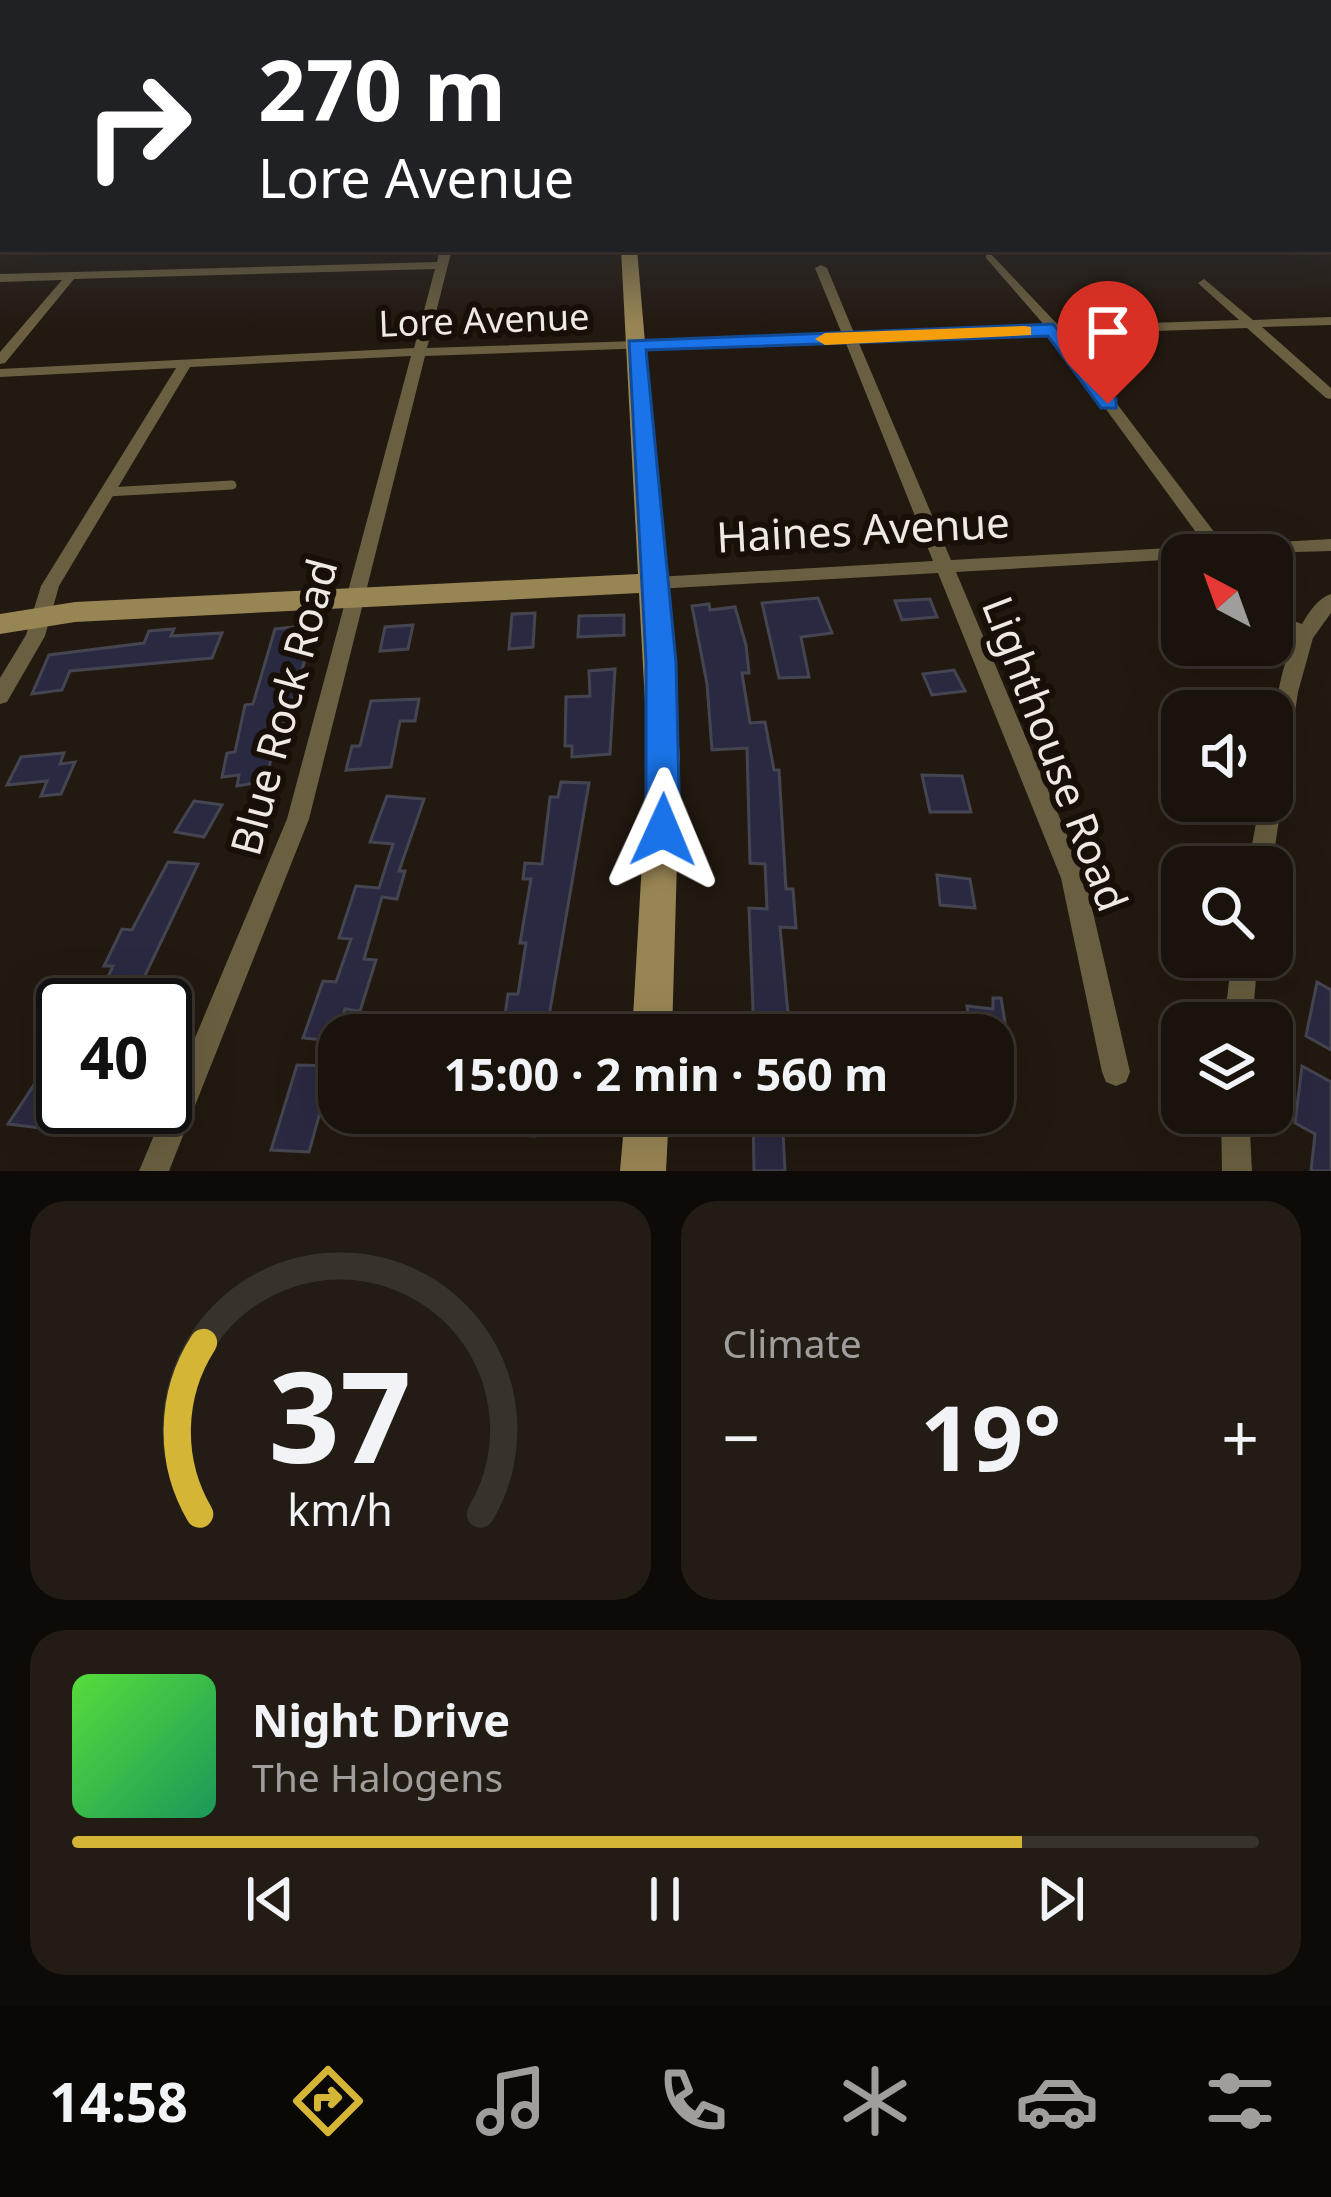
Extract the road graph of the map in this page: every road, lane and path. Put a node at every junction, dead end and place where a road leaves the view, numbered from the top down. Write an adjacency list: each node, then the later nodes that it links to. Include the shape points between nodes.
1 (629, 252): 12 (street)
2 (990, 256): 10 (street)
3 (444, 257): 5 (street); 13 (street, Blue Rock Road)
4 (821, 268): 11 (street, Lighthouse Road)
5 (71, 276): 6 (street); 14 (street)
6 (0, 278)
7 (1204, 283): 9 (street)
8 (1331, 321): 9 (street, Lore Avenue)
9 (1251, 324): 10 (street, Lore Avenue); 17 (street)
10 (1053, 330): 11 (street, Lore Avenue); 20 (street)
11 (849, 338): 12 (street, Lore Avenue); 24 (street, Lighthouse Road)
12 (636, 345): 13 (street, Lore Avenue); 25 (street)
13 (419, 352): 15 (street, Lore Avenue); 26 (street, Blue Rock Road)
14 (0, 360)
15 (187, 362): 16 (street, Lore Avenue); 19 (street)
16 (0, 373)
17 (1331, 395)
18 (232, 485): 19 (lane)
19 (107, 493): 28 (street)
20 (1206, 534)
21 (1331, 545): 22 (street, Haines Avenue)
22 (1293, 548)
23 (1161, 556): 24 (street, Haines Avenue)
24 (946, 569): 25 (street, Haines Avenue); 35 (street, Lighthouse Road, via 1072,878)
25 (656, 583): 26 (street, Haines Avenue); 34 (street, via 664,758)
26 (356, 596): 28 (street, Haines Avenue); 38 (street, Blue Rock Road, via 286,854)
27 (1331, 601): 31 (street)
28 (41, 615): 29 (street, Haines Avenue); 33 (street)
29 (0, 624)
30 (1293, 628): 31 (street)
31 (1305, 632): 32 (street)
32 (1293, 693)
33 (0, 696)
34 (653, 1014)
35 (1117, 1072)
36 (646, 1134): 39 (street)
37 (1235, 1134): 40 (street)
38 (154, 1171)
39 (643, 1171)
40 (1237, 1171)

